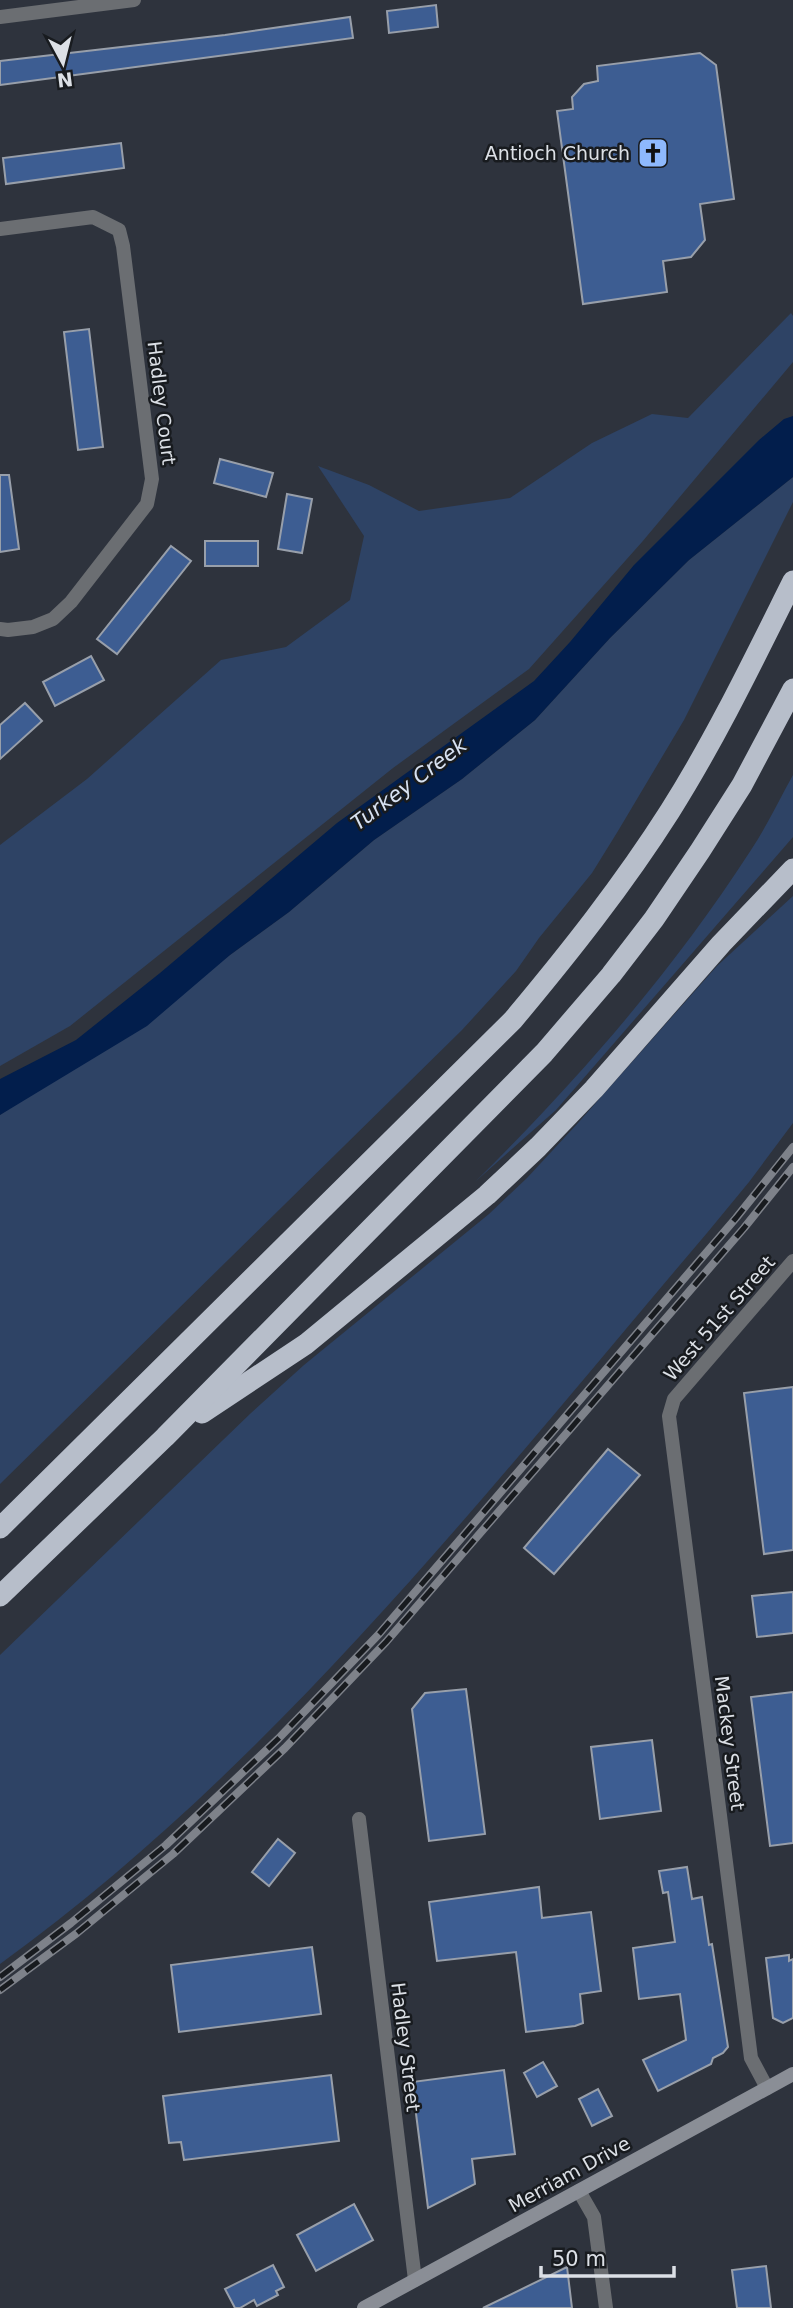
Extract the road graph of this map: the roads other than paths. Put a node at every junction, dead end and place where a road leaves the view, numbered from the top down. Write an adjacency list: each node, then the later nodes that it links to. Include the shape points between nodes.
1 (134, 0): 2 (street)
2 (0, 17)
3 (0, 229): 5 (street, Hadley Court, via 93,216 119,230 152,479 147,504 71,602 52,619 33,627)
4 (793, 581): 11 (highway, via 669,812 615,892 513,1020)
5 (0, 629)
6 (793, 690): 10 (highway, via 700,851 611,975 544,1053)
7 (793, 869): 10 (highway, via 594,1089 487,1195 306,1345)
8 (793, 1261): 9 (street, West 51st Street)
9 (674, 1399): 15 (street, Mackey Street, via 668,1416 751,2058)
10 (165, 1437): 12 (highway)
11 (0, 1528)
12 (0, 1596)
13 (359, 1819): 17 (street, Hadley Street)
14 (793, 2074): 15 (main road, Merriam Drive)
15 (767, 2088): 16 (main road, Merriam Drive)
16 (579, 2191): 17 (main road, Merriam Drive); 19 (street, via 594,2217)
17 (415, 2280): 18 (main road, Merriam Drive)
18 (364, 2308)
19 (606, 2308)

